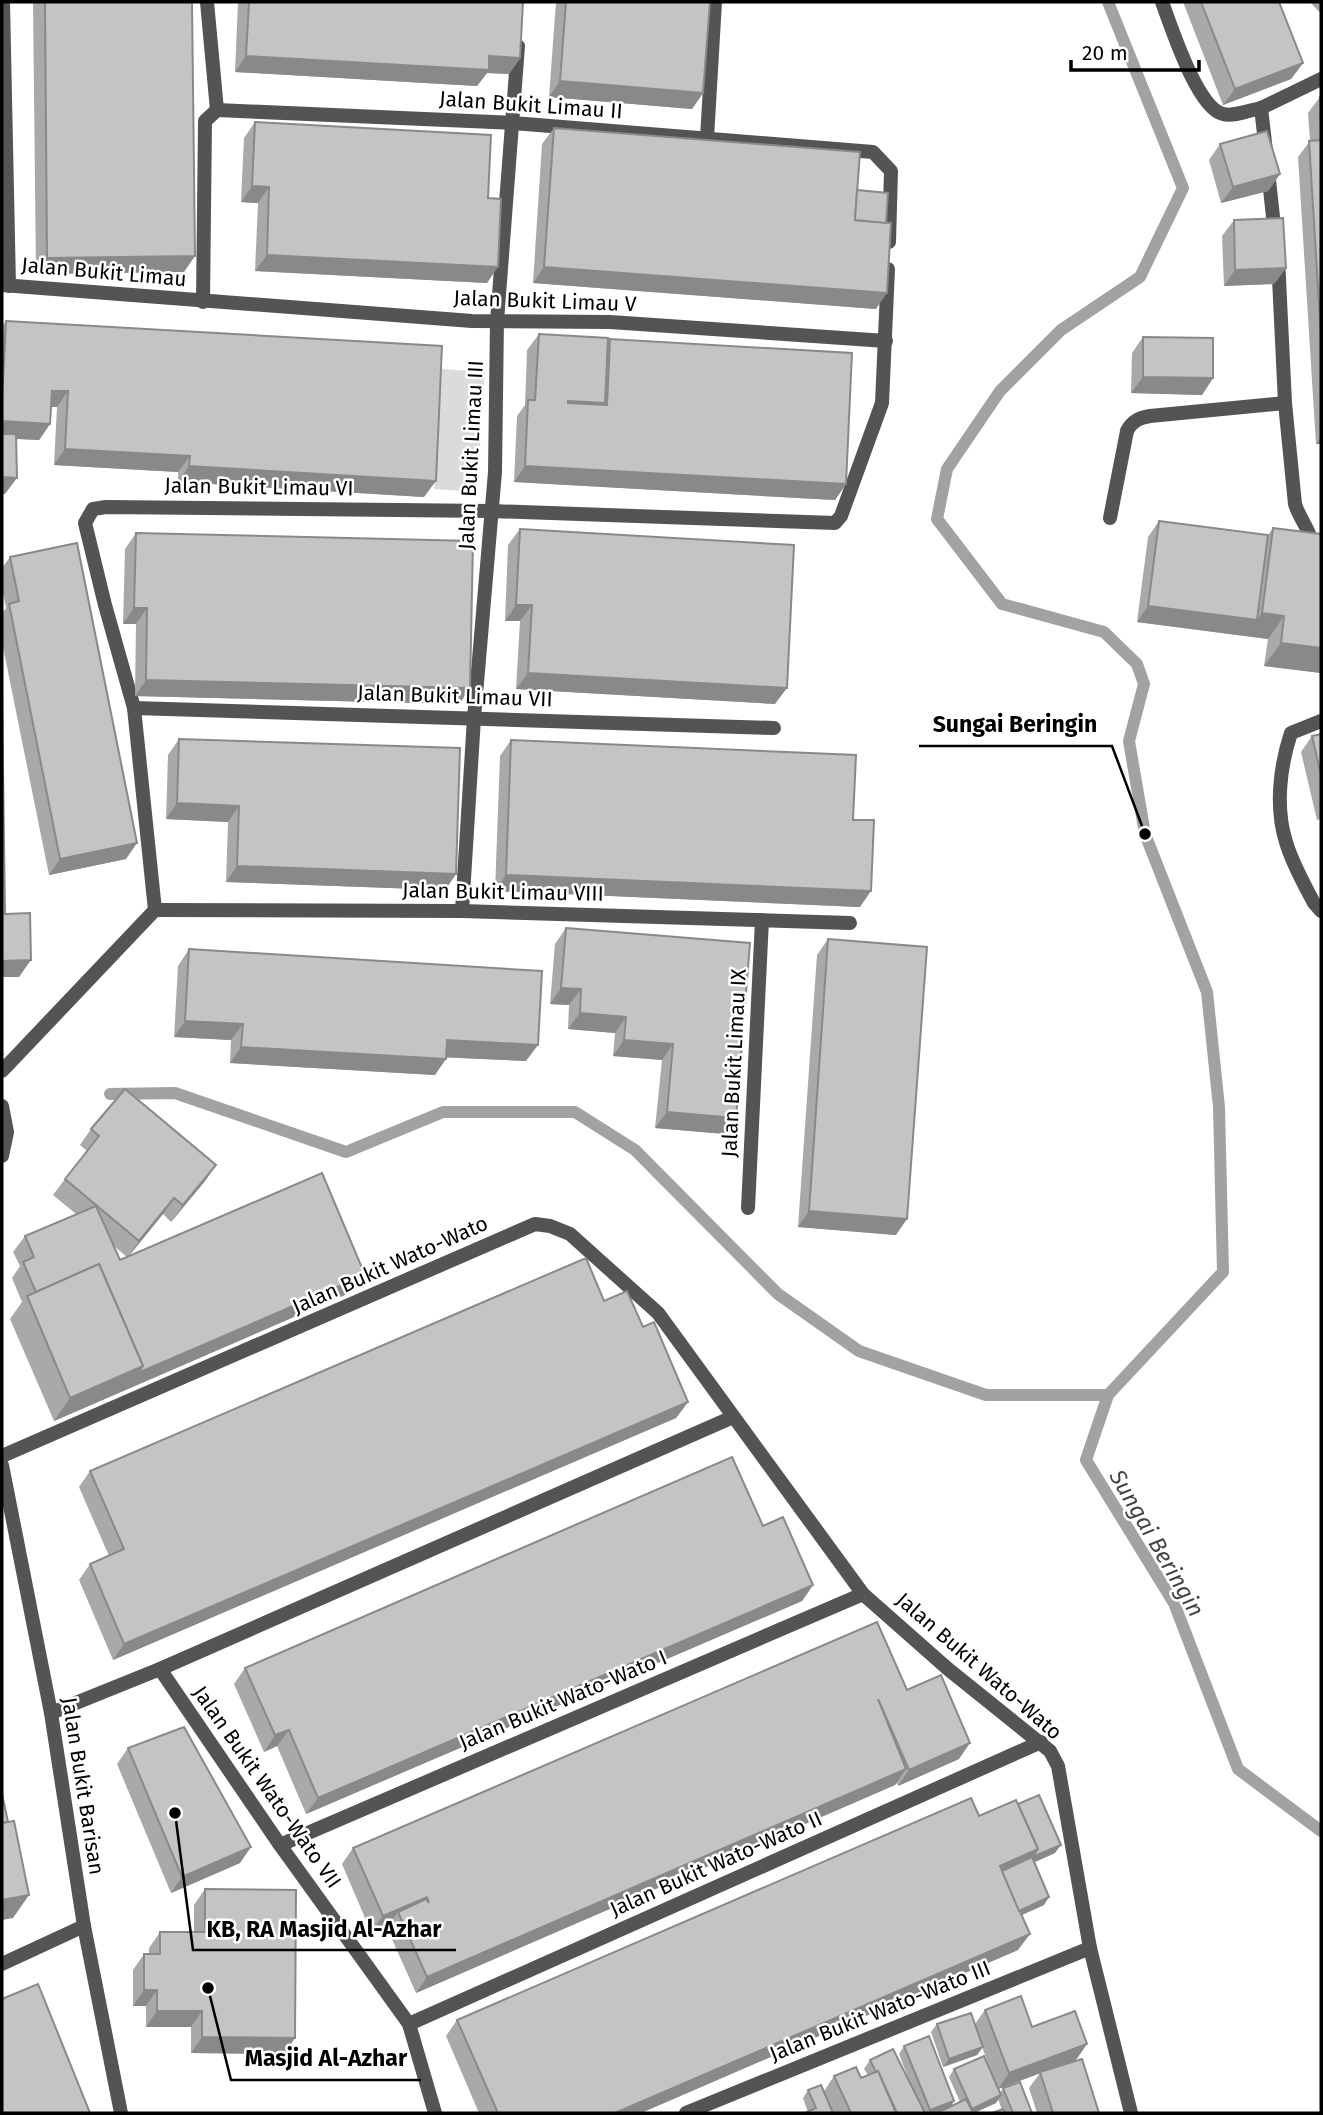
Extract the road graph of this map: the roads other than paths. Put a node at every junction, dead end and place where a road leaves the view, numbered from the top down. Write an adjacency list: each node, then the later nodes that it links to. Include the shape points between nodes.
1 (3, 2): 11 (street)
2 (207, 2): 8 (street)
3 (715, 2): 10 (street)
4 (1162, 2): 7 (street, via 1209,106 1224,115)
5 (519, 29): 9 (street, Jalan Bukit Limau III)
6 (1321, 79): 7 (street)
7 (1261, 108): 15 (street, via 1279,261)
8 (217, 110): 9 (street, Jalan Bukit Limau II); 12 (street, via 205,121)
9 (513, 123): 10 (street, Jalan Bukit Limau II); 13 (street, Jalan Bukit Limau III)
10 (707, 138): 14 (street, Jalan Bukit Limau II, via 873,152 891,171)
11 (5, 285): 12 (street, Jalan Bukit Limau)
12 (203, 302): 13 (street, Jalan Bukit Limau V)
13 (498, 321): 14 (street, Jalan Bukit Limau V, via 610,322); 16 (street, Jalan Bukit Limau III)
14 (886, 341): 18 (street, Jalan Bukit Limau II, via 882,403 840,520)
15 (1285, 403): 17 (street, via 1141,417 1127,431); 19 (street, via 1295,504 1311,539)
16 (491, 510): 18 (street, Jalan Bukit Limau VI); 20 (street, Jalan Bukit Limau VI, via 93,509 85,523); 21 (street, Jalan Bukit Limau III)
17 (1110, 518)
18 (835, 523)
19 (1321, 541)
20 (134, 708): 21 (street, Jalan Bukit Limau VII); 24 (street, Jalan Bukit Limau VI)
21 (474, 718): 23 (street, Jalan Bukit Limau VII); 25 (street, Jalan Bukit Limau III)
22 (1321, 721): 26 (street, via 1291,733 1280,793 1285,841)
23 (774, 728)
24 (155, 910): 25 (street, Jalan Bukit Limau VIII); 29 (street)
25 (463, 911): 27 (street, Jalan Bukit Limau VIII)
26 (1321, 911)
27 (762, 920): 28 (street, Jalan Bukit Limau VIII); 32 (street, Jalan Bukit Limau IX)
28 (850, 923)
29 (2, 1071)
30 (2, 1106): 31 (street, via 7,1132)
31 (2, 1156)
32 (748, 1208)
33 (733, 1417): 34 (street, Jalan Bukit Wato-Wato, via 657,1313 570,1234 535,1224); 36 (street, Jalan Bukit Wato-Wato); 37 (street)
34 (2, 1456)
35 (2, 1465): 38 (street, Jalan Bukit Barisan)
36 (863, 1594): 39 (street, Jalan Bukit Wato-Wato); 40 (street, Jalan Bukit Wato-Wato I)
37 (160, 1669): 38 (street); 40 (street, Jalan Bukit Wato-Wato VII)
38 (51, 1713): 41 (street, Jalan Bukit Barisan)
39 (1041, 1742): 42 (street, Jalan Bukit Wato-Wato, via 1058,1766); 44 (street, Jalan Bukit Wato-Wato II)
40 (280, 1845): 44 (street, Jalan Bukit Wato-Wato VII)
41 (83, 1926): 43 (street); 45 (street, Jalan Bukit Barisan)
42 (1090, 1948): 47 (street, Jalan Bukit Wato-Wato III); 48 (street, Jalan Bukit Wato-Wato)
43 (2, 1964)
44 (409, 2024): 46 (street, Jalan Bukit Wato-Wato VII)
45 (121, 2113)
46 (435, 2113)
47 (686, 2113)
48 (1131, 2113)

